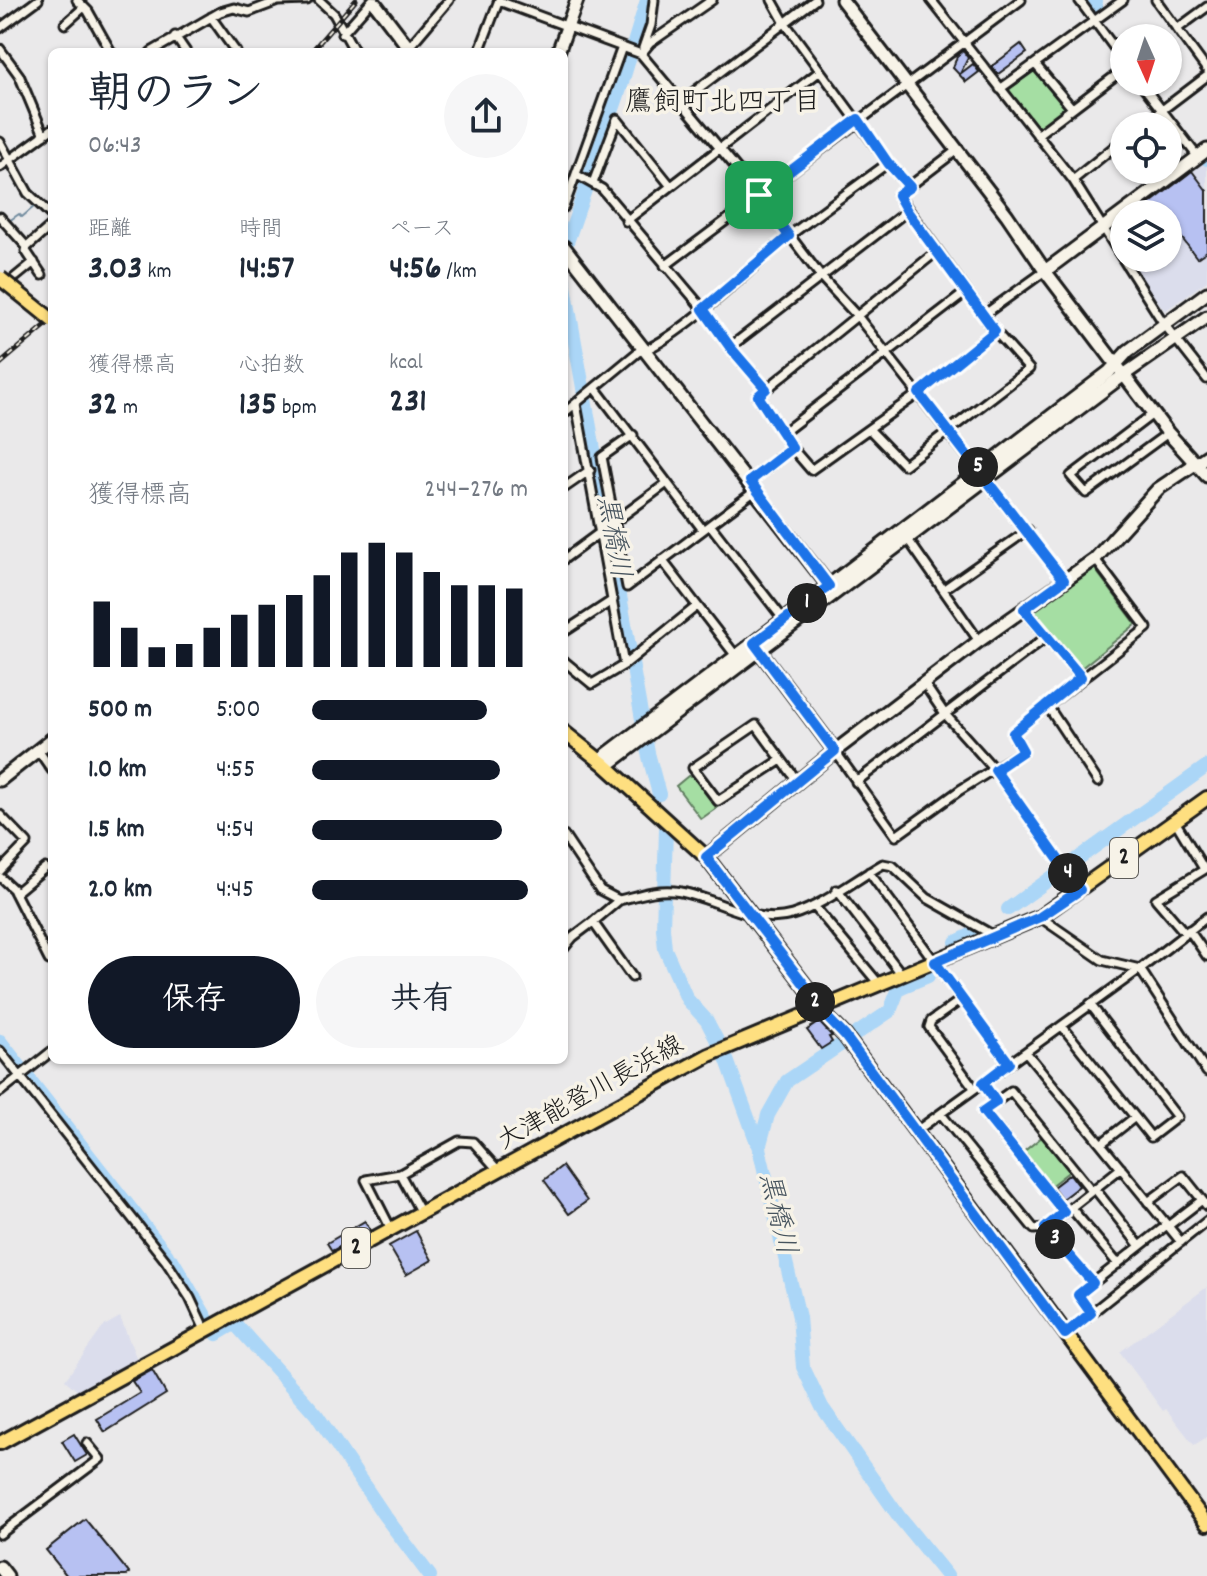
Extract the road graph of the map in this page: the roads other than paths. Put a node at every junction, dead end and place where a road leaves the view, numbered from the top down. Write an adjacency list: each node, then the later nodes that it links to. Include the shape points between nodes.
1 (38, 0): 28 (street)
2 (77, 0): 19 (street)
3 (307, 0): 21 (street, via 278,1 249,12 234,8)
4 (319, 0): 29 (street, via 334,14)
5 (449, 0): 41 (street)
6 (577, 0): 27 (street)
7 (654, 0): 45 (street)
8 (712, 0): 45 (street)
9 (772, 0): 23 (street)
10 (815, 0): 23 (street)
11 (842, 0): 51 (street)
12 (931, 0): 32 (street)
13 (1021, 0): 32 (street)
14 (1079, 0): 22 (street)
15 (1123, 0): 22 (street)
16 (1156, 0): 25 (street)
17 (373, 1): 29 (street); 40 (street)
18 (499, 1): 27 (street); 42 (street)
19 (84, 7): 24 (street); 35 (street)
20 (1207, 7): 26 (street)
21 (211, 17): 30 (street); 38 (street)
22 (1094, 21): 33 (street); 46 (street)
23 (785, 23): 48 (street); 54 (street)
24 (65, 24)
25 (1173, 24)
26 (1182, 25)
27 (567, 27): 34 (street); 43 (street)
28 (0, 28)
29 (342, 34): 39 (street)
30 (175, 36): 36 (street); 37 (street)
31 (1182, 36): 47 (street)
32 (963, 42): 51 (street); 52 (street)
33 (1110, 42)
34 (622, 47): 45 (street); 69 (street)
35 (109, 48)
36 (157, 48)
37 (183, 48)
38 (233, 48)
39 (352, 48)
40 (409, 48)
41 (411, 48)
42 (481, 48)
43 (559, 48)
44 (0, 49): 59 (street, via 19,75 35,120)
45 (641, 54): 54 (street)
46 (1035, 64): 52 (street); 55 (street)
47 (1207, 70)
48 (820, 71): 58 (street); 62 (street)
49 (1207, 76): 56 (street)
50 (1110, 80): 55 (street)
51 (906, 84): 58 (street); 63 (street)
52 (1000, 89): 60 (street)
53 (1150, 96): 56 (street)
54 (682, 101): 62 (street)
55 (1072, 108): 60 (street)
56 (1161, 110): 57 (street); 65 (street)
57 (1158, 112)
58 (858, 119): 67 (street); 74 (street)
59 (48, 135): 66 (street)
60 (1037, 135): 70 (street)
61 (0, 142): 66 (street)
62 (720, 150): 72 (street); 74 (street)
63 (957, 150): 73 (street); 88 (street)
64 (1110, 150): 70 (street)
65 (1202, 154): 80 (street)
66 (10, 160): 68 (street); 77 (street, via 28,193)
67 (888, 163): 73 (street); 82 (street)
68 (0, 167)
69 (577, 175): 71 (street); 75 (street)
70 (1073, 180): 80 (street)
71 (593, 183): 72 (street, via 617,119); 79 (street)
72 (670, 185): 79 (street)
73 (910, 187): 76 (street, via 898,195)
74 (759, 195): 82 (street); 87 (street)
75 (568, 197)
76 (907, 211): 85 (street); 90 (street)
77 (48, 212)
78 (0, 217): 83 (street)
79 (626, 221): 87 (street)
80 (1104, 226): 88 (street); 99 (street)
81 (48, 229): 83 (street)
82 (789, 236): 90 (street); 94 (street)
83 (27, 247): 86 (street)
84 (568, 252): 103 (street)
85 (936, 252): 92 (street); 97 (street)
86 (34, 262): 89 (street); 91 (street)
87 (665, 266): 94 (street)
88 (1045, 271): 95 (street); 105 (street)
89 (42, 275)
90 (822, 278): 97 (street); 102 (street)
91 (6, 279): 96 (main road, bridge)
92 (966, 292): 95 (street); 104 (street)
93 (1207, 293): 99 (street)
94 (703, 309): 102 (street); 103 (street)
95 (985, 314): 100 (street)
96 (48, 316)
97 (858, 317): 104 (street); 109 (street)
98 (1207, 317): 101 (street)
99 (1164, 324): 101 (street); 105 (street)
100 (995, 331): 110 (street); 116 (street, via 1029,369)
101 (1177, 340): 106 (street); 107 (street)
102 (730, 347): 109 (street)
103 (646, 350): 108 (street); 126 (street)
104 (887, 353): 110 (street); 115 (street)
105 (1117, 362): 106 (street); 122 (street)
106 (1125, 374): 113 (street); 122 (street)
107 (1207, 379)
108 (596, 389): 111 (street); 118 (street)
109 (766, 389): 115 (street, via 758,396)
110 (919, 393): 114 (street); 116 (street)
111 (577, 403): 112 (street); 121 (street)
112 (568, 410)
113 (1154, 413): 117 (street); 117 (street, via 1071,476 1086,493)
114 (869, 429): 116 (street, via 904,465); 119 (street, via 811,470)
115 (784, 432): 119 (street)
116 (950, 432): 122 (street)
117 (1168, 433): 120 (street)
118 (633, 435): 124 (street); 127 (street, via 602,457)
119 (792, 448): 126 (street)
120 (1202, 460): 123 (street); 133 (street, via 1158,489)
121 (590, 470): 125 (street); 130 (street)
122 (984, 474): 129 (street); 131 (street); 137 (street)
123 (1207, 476)
124 (667, 483): 127 (street); 128 (street)
125 (568, 485)
126 (753, 486): 128 (street); 137 (street)
127 (617, 522): 130 (street); 134 (street, via 627,587)
128 (707, 528): 134 (street); 141 (street)
129 (1028, 530): 135 (street); 136 (street)
130 (600, 533): 132 (street); 138 (street)
131 (907, 537): 136 (street); 137 (street)
132 (568, 556)
133 (1095, 559): 135 (street); 149 (street, via 1147,628)
134 (662, 560): 139 (street)
135 (1064, 580): 140 (street)
136 (944, 589): 144 (street)
137 (832, 590): 141 (street); 145 (street)
138 (613, 600): 142 (street); 148 (street)
139 (697, 606): 146 (street); 148 (street)
140 (1024, 609): 143 (street); 144 (street)
141 (784, 620): 145 (street)
142 (568, 629)
143 (1045, 638): 149 (street); 152 (street)
144 (979, 641): 150 (street)
145 (757, 646): 146 (street); 153 (street); 157 (street)
146 (736, 656): 153 (street)
147 (568, 664): 148 (street, via 592,684)
148 (624, 665)
149 (1081, 677): 151 (street)
150 (925, 685): 152 (street); 157 (street)
151 (1047, 705): 161 (street, via 1013,733 1023,751); 165 (street)
152 (944, 713): 161 (street); 164 (street)
153 (654, 724): 160 (street, via 606,755)
154 (568, 735): 160 (main road)
155 (48, 742): 156 (street)
156 (38, 750): 159 (street); 162 (street)
157 (835, 751): 163 (street); 164 (street)
158 (781, 760): 158 (street, via 756,725 693,768 718,801); 163 (street)
159 (48, 764)
160 (604, 764): 170 (main road)
161 (995, 770): 164 (street, via 896,836); 177 (street)
162 (0, 780)
163 (798, 782): 170 (street)
164 (856, 782)
165 (1098, 782)
166 (1207, 798): 168 (main road, 大津能登川長浜線 / 2)
167 (0, 815): 173 (street, via 27,843)
168 (1175, 821): 172 (street); 177 (main road, 大津能登川長浜線 / 2)
169 (568, 842): 179 (street, via 600,890)
170 (706, 857): 181 (main road)
171 (45, 868): 178 (street)
172 (1206, 868): 185 (street, via 1156,899)
173 (0, 871)
174 (869, 872): 176 (street); 186 (street, via 883,864 893,866 927,898); 190 (street)
175 (0, 877): 178 (street)
176 (837, 890): 180 (street); 192 (street)
177 (1080, 890): 182 (main road, 大津能登川長浜線 / 2)
178 (15, 893): 189 (street)
179 (619, 900): 181 (street, via 675,891); 184 (street)
180 (814, 906): 181 (street, via 790,916); 194 (street)
181 (747, 913): 197 (main road)
182 (1040, 917): 186 (main road, 大津能登川長浜線 / 2); 191 (street, via 1102,960)
183 (1207, 917): 185 (street)
184 (593, 922): 187 (street); 193 (street)
185 (1187, 931): 188 (street); 191 (street)
186 (987, 932): 190 (main road, 大津能登川長浜線 / 2)
187 (568, 943)
188 (1207, 956)
189 (48, 958)
190 (935, 962): 192 (main road, 大津能登川長浜線 / 2); 195 (street)
191 (1140, 969): 196 (street); 203 (street)
192 (903, 976): 194 (main road, 大津能登川長浜線 / 2)
193 (632, 977)
194 (880, 986): 197 (main road, 大津能登川長浜線 / 2)
195 (962, 999): 202 (street); 206 (street, via 929,1027)
196 (1090, 1004): 198 (street); 210 (street, via 1177,1117 1151,1137)
197 (819, 1009): 211 (main road); 214 (main road, 大津能登川長浜線 / 2, via 712,1054)
198 (1062, 1026): 200 (street); 210 (street)
199 (0, 1051): 204 (street)
200 (1026, 1052): 202 (street); 212 (street)
201 (48, 1054): 204 (street)
202 (1009, 1063): 205 (street)
203 (1207, 1072)
204 (19, 1076): 207 (street); 230 (street, via 166,1261)
205 (983, 1083): 206 (street); 208 (street)
206 (974, 1088): 209 (street)
207 (0, 1092)
208 (996, 1102): 216 (street, via 1011,1091); 219 (street, via 983,1111)
209 (941, 1114): 211 (street); 223 (street, via 1034,1229)
210 (1135, 1117): 212 (street)
211 (915, 1132): 231 (main road)
212 (1102, 1143): 213 (street)
213 (1121, 1168): 216 (street); 217 (street)
214 (498, 1170): 215 (street, via 473,1142 459,1141); 220 (main road, 大津能登川長浜線 / 2)
215 (400, 1174): 220 (street); 224 (street, via 366,1180)
216 (1094, 1190): 219 (street); 226 (street)
217 (1148, 1202): 218 (street, via 1183,1176); 222 (street)
218 (1205, 1203): 222 (street)
219 (1067, 1210): 223 (street); 227 (street)
220 (421, 1213): 224 (main road, 大津能登川長浜線 / 2)
221 (1207, 1221): 225 (street)
222 (1168, 1225): 225 (street); 226 (street)
223 (1045, 1228): 228 (street)
224 (391, 1229): 230 (main road, 大津能登川長浜線 / 2)
225 (1181, 1242): 229 (street)
226 (1140, 1246): 227 (street)
227 (1118, 1264): 228 (street)
228 (1093, 1283): 229 (street, via 1078,1295)
229 (1091, 1313): 231 (street)
230 (205, 1330): 232 (main road, 大津能登川長浜線 / 2)
231 (1065, 1334): 234 (main road)
232 (0, 1443)
233 (87, 1443): 235 (street, via 100,1459)
234 (1207, 1524)
235 (0, 1534)
236 (0, 1567): 237 (street)
237 (7, 1576)

